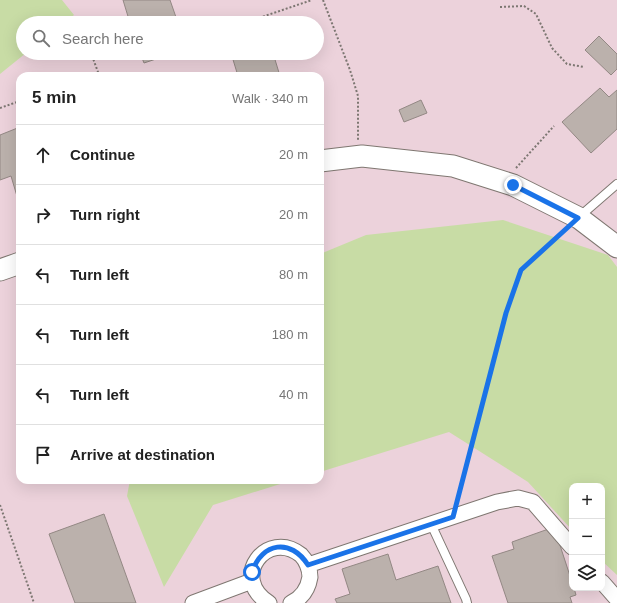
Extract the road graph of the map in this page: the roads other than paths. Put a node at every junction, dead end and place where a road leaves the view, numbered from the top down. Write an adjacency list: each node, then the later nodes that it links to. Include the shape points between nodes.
1 (324, 161): 3 (street, via 362,156 453,166 513,185)
2 (617, 184): 3 (lane)
3 (578, 218): 4 (street)
4 (617, 247)
5 (16, 264): 6 (street)
6 (0, 270)
7 (431, 524): 8 (street, via 497,502 518,498 533,502); 9 (street); 16 (lane)
8 (569, 544)
9 (308, 565): 10 (street, via 295,551 277,547 260,555 252,572); 15 (street, via 309,584 304,593)
10 (252, 581): 13 (street); 14 (street, via 261,598)
11 (605, 585): 12 (street)
12 (617, 599)
13 (193, 603)
14 (269, 603)
15 (291, 603)
16 (467, 603)

